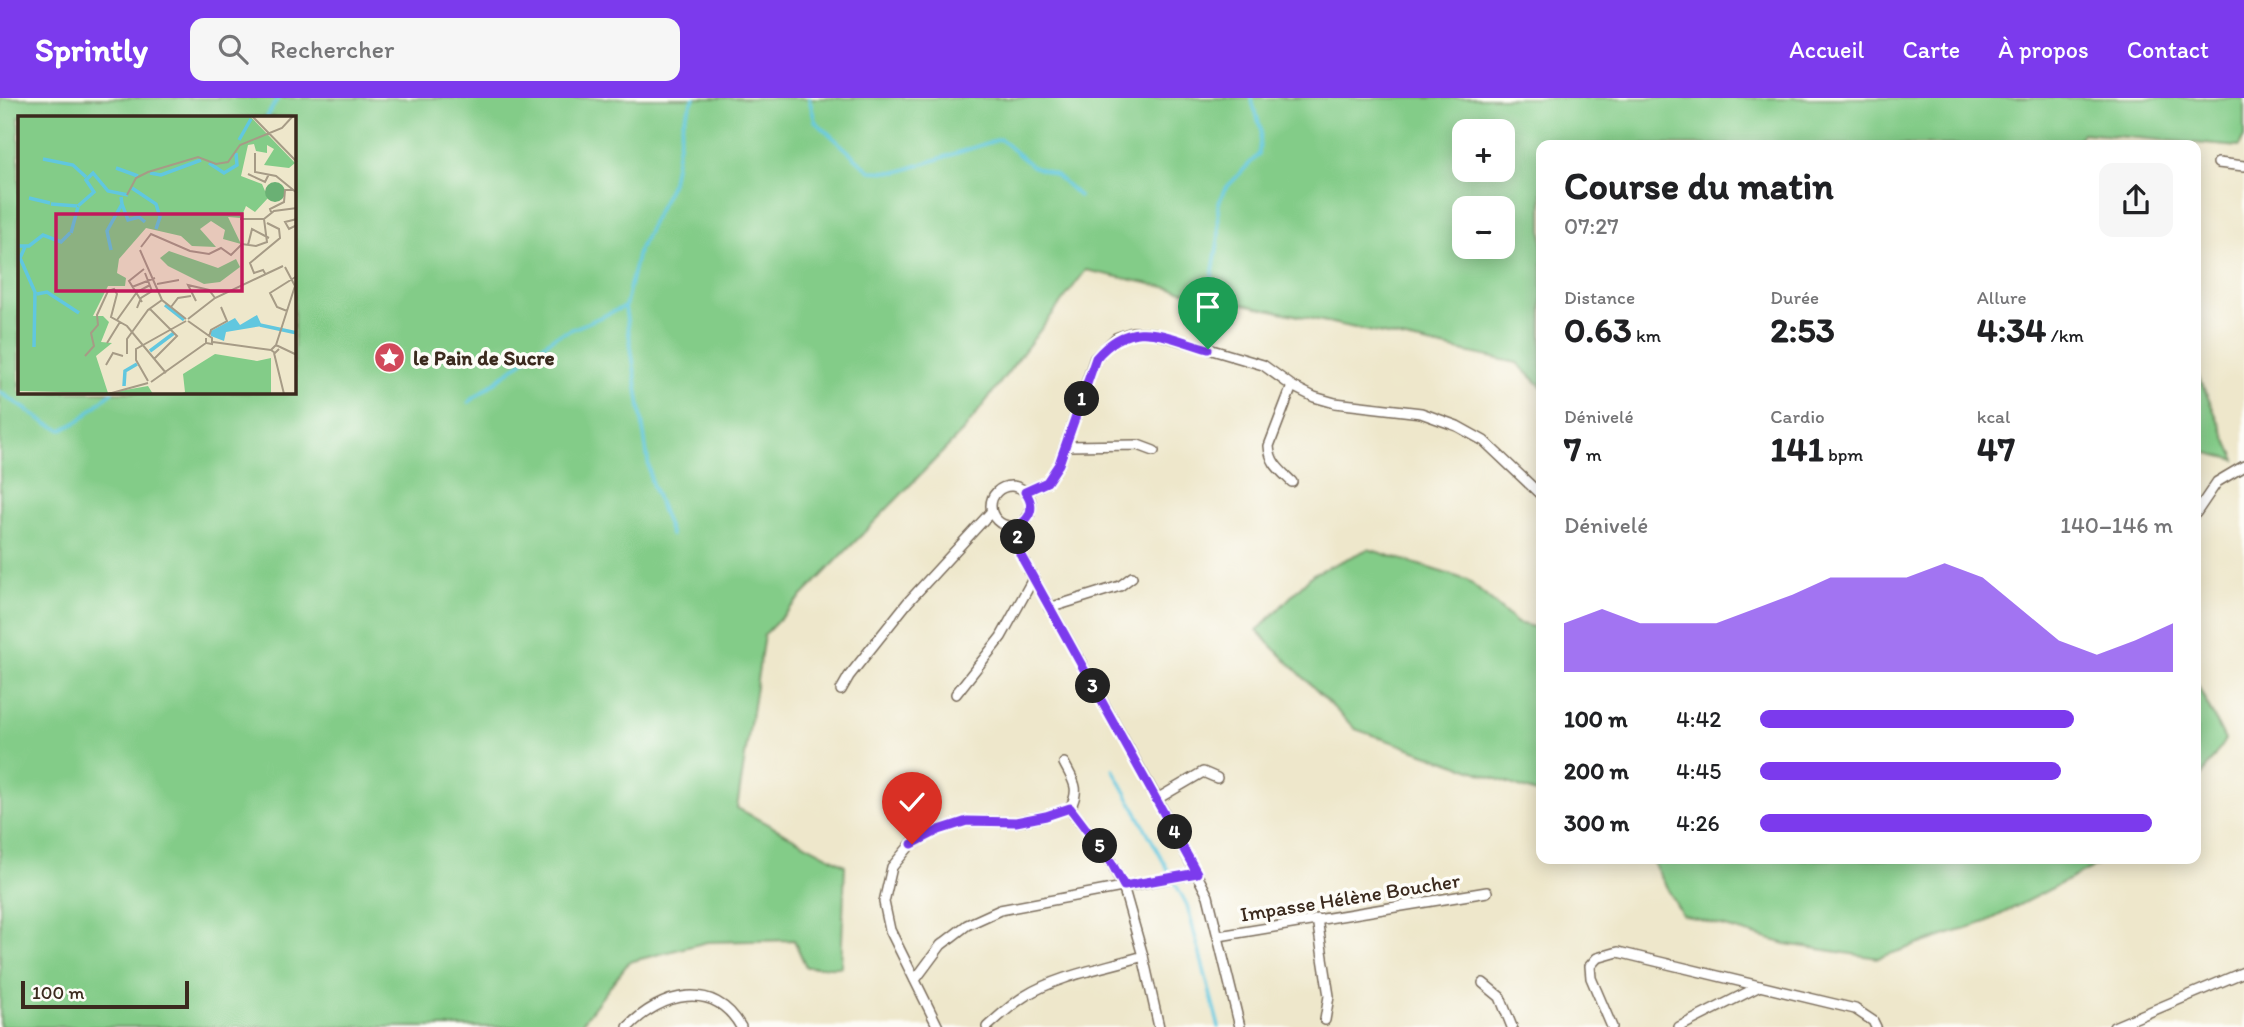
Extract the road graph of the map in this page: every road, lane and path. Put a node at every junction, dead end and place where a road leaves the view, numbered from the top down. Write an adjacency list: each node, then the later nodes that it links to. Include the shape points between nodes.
1 (2218, 163): 2 (street)
2 (2244, 166)
3 (1292, 386): 4 (street, via 1263,365 1154,333 1133,332 1116,338 1096,358); 7 (street, via 1269,446 1275,466); 8 (street, via 1335,403 1421,414 1457,426 1484,441)
4 (1067, 446): 5 (street, via 1138,445); 9 (street, via 1047,482)
5 (1154, 451)
6 (2244, 466): 10 (street, via 2217,482)
7 (1292, 482)
8 (1536, 490)
9 (1025, 492): 11 (street, via 1009,486 998,490 991,500); 12 (street, via 1031,511)
10 (2201, 506)
11 (991, 512): 12 (street, via 998,523); 16 (street, via 908,602)
12 (1017, 526): 14 (street, via 1020,554)
13 (1132, 577): 15 (street, via 1120,586)
14 (1033, 579): 15 (street); 17 (street, via 1001,637)
15 (1049, 608): 20 (street)
16 (841, 691)
17 (956, 694)
18 (1064, 763): 21 (street, via 1076,788)
19 (1217, 778): 20 (street, via 1203,772)
20 (1157, 799): 22 (street)
21 (1070, 808): 23 (street); 29 (street, via 1016,822 967,821 912,844 892,867 884,902 890,930)
22 (1197, 873): 23 (street); 26 (street)
23 (1124, 886): 27 (street); 29 (street, via 1000,910 967,925 941,945)
24 (1487, 892): 25 (street, Impasse Hélène Boucher)
25 (1317, 919): 26 (street, Impasse Hélène Boucher); 32 (street, via 1329,996)
26 (1219, 936): 38 (street)
27 (1143, 956): 36 (street, via 1027,995); 37 (street)
28 (2244, 972): 43 (street)
29 (915, 980): 35 (street)
30 (1483, 983): 39 (street, via 1500,997)
31 (1760, 986): 40 (street, via 1618,952 1597,958 1590,966); 41 (street); 42 (street, via 1855,1009)
32 (1325, 1020)
33 (628, 1027): 34 (street, via 663,1002 704,996 719,1002)
34 (741, 1027)
35 (938, 1027)
36 (987, 1027)
37 (1159, 1027)
38 (1240, 1027)
39 (1513, 1027)
40 (1612, 1027)
41 (1679, 1027)
42 (1876, 1027)
43 (2114, 1027)

